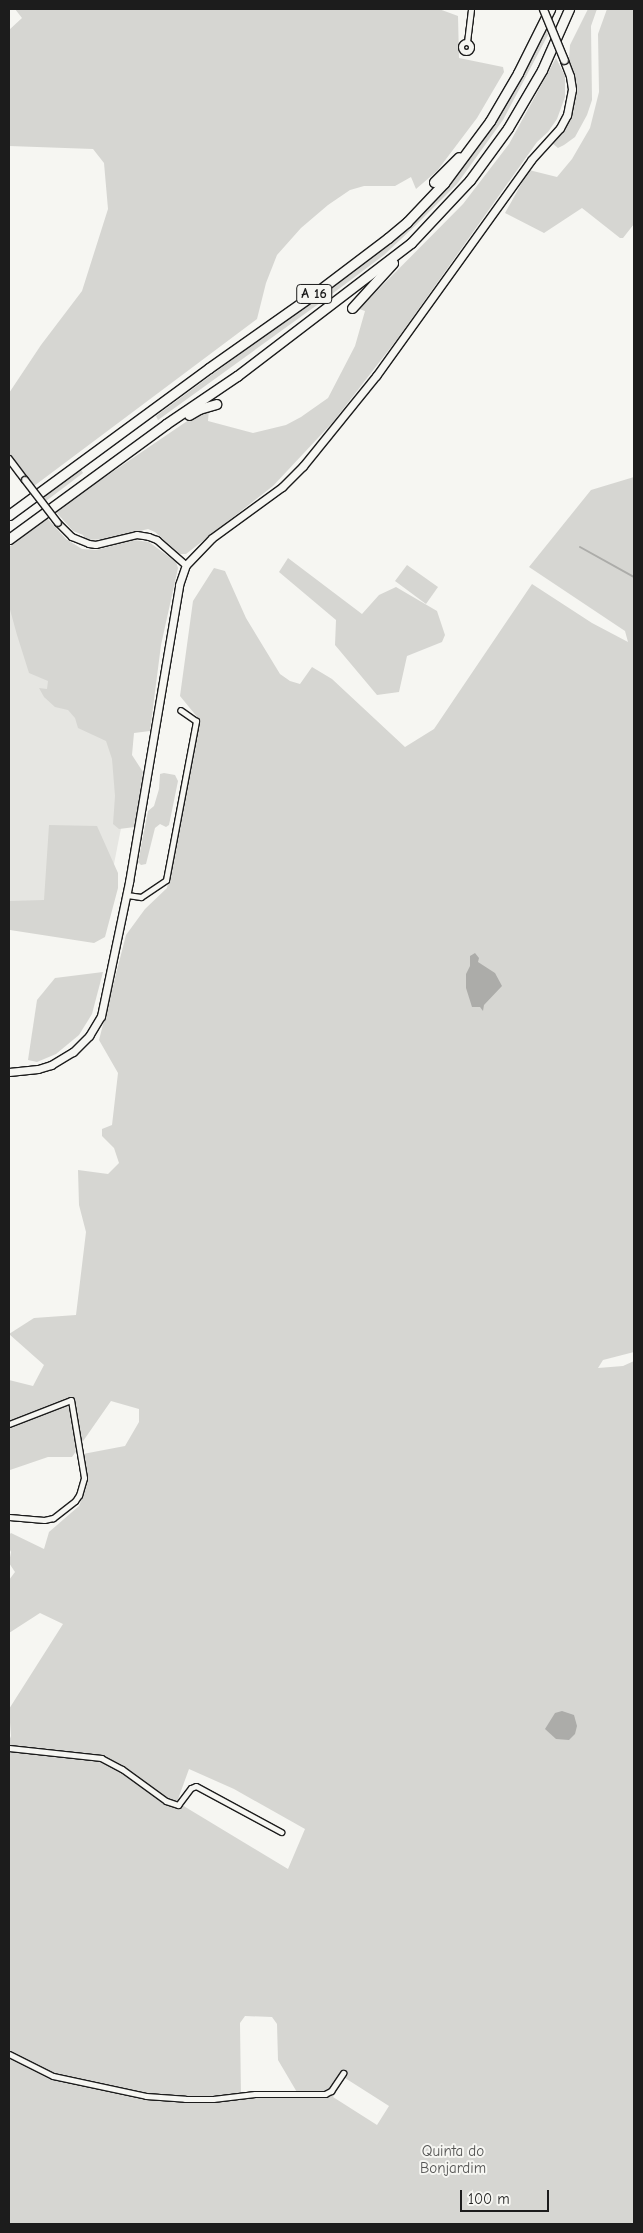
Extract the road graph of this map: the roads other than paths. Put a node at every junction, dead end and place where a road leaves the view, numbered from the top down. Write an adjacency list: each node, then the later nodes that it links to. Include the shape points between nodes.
1 (471, 9): 5 (street)
2 (543, 9): 17 (main road, bridge, via 570,76 572,89 567,115 560,128 531,160 376,376 303,466 282,487 212,538)
3 (550, 9): 6 (highway, A 16, via 505,97)
4 (570, 9): 8 (highway, A 16, via 537,78 494,149 451,202)
5 (467, 42)
6 (473, 146): 7 (highway, via 453,161); 11 (highway, A 16, via 444,183 388,238)
7 (434, 182)
8 (397, 256): 9 (highway); 13 (highway, A 16, via 237,376)
9 (352, 308)
10 (266, 318): 11 (highway, via 254,332)
11 (209, 368): 15 (highway, A 16)
12 (216, 404): 13 (highway)
13 (166, 424): 16 (highway, A 16)
14 (9, 459): 17 (street, bridge, via 72,537 96,545 137,535 149,537)
15 (9, 515)
16 (9, 538)
17 (186, 564): 19 (main road, via 179,585)
18 (180, 710): 19 (street, via 196,721 166,880 141,897)
19 (127, 895): 20 (main road, via 108,992 101,1016 89,1036 73,1052 51,1065)
20 (19, 1071): 21 (main road); 22 (street)
21 (9, 1072)
22 (9, 1076)
23 (9, 1424): 24 (street, via 71,1400 84,1478 80,1495 53,1518)
24 (9, 1517)
25 (9, 1748): 26 (street, via 101,1758 166,1801 178,1805 196,1786)
26 (281, 1832)
27 (9, 2054): 28 (street, via 53,2076 146,2096 185,2099 325,2094)
28 (343, 2073)

